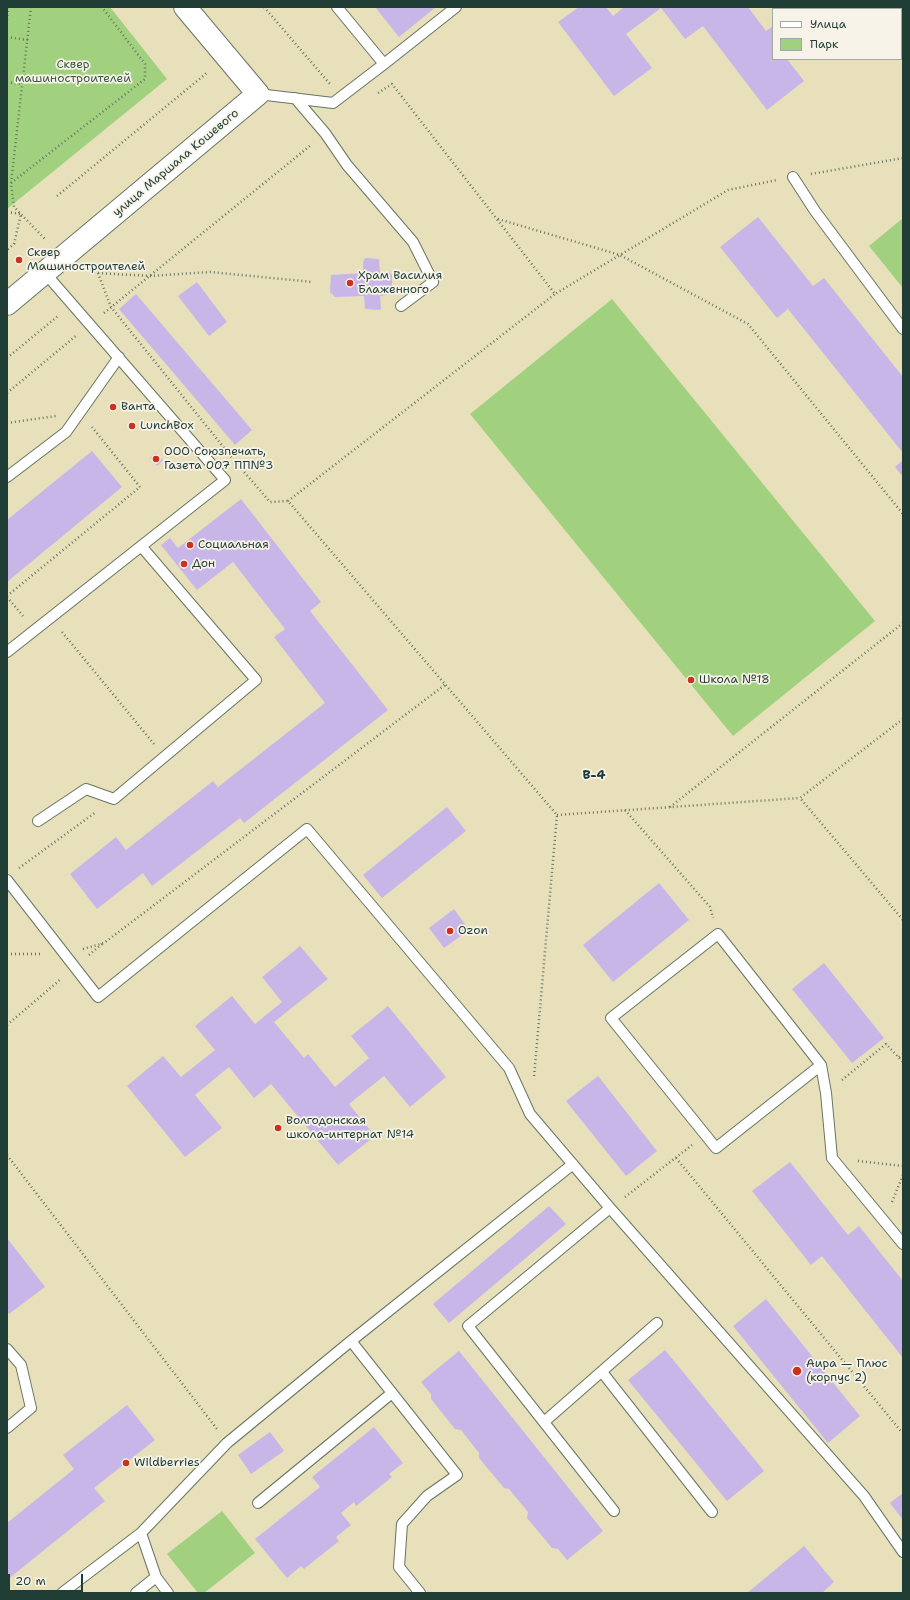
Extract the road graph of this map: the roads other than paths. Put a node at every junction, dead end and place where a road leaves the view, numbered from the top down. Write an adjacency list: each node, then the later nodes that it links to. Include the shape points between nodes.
1 (185, 7): 5 (street)
2 (337, 7): 4 (lane)
3 (456, 7): 4 (lane)
4 (384, 64): 6 (lane, via 333,103)
5 (258, 94): 6 (lane); 8 (street, улица Маршала Кошевого)
6 (295, 98): 10 (lane, via 325,133 347,165 413,242 433,282)
7 (793, 177): 11 (lane, via 814,211)
8 (45, 273): 9 (street, улица Маршала Кошевого); 12 (lane)
9 (7, 304)
10 (401, 306)
11 (903, 329)
12 (119, 357): 13 (lane, via 66,432); 14 (lane, via 225,480)
13 (7, 477)
14 (141, 546): 15 (lane); 16 (lane, via 256,680 114,799 86,789)
15 (7, 652)
16 (38, 821)
17 (10, 876): 19 (lane, via 98,997 307,829 509,1068 530,1114)
18 (821, 1064): 18 (lane, via 718,934 610,1018 716,1148); 21 (lane, via 832,1158)
19 (574, 1164): 20 (lane); 23 (lane)
20 (610, 1208): 27 (lane, via 468,1326); 33 (lane, via 864,1496)
21 (903, 1244)
22 (658, 1324): 25 (lane)
23 (350, 1341): 26 (lane); 32 (lane, via 227,1442)
24 (7, 1349): 28 (lane, via 21,1365 31,1408)
25 (602, 1372): 27 (lane); 31 (lane)
26 (392, 1393): 29 (lane); 38 (lane, via 457,1475 427,1496 402,1524 400,1566)
27 (544, 1422): 30 (lane)
28 (7, 1428)
29 (258, 1503)
30 (614, 1511)
31 (712, 1512)
32 (141, 1533): 34 (lane); 35 (lane)
33 (903, 1552)
34 (156, 1577): 36 (lane); 37 (lane)
35 (62, 1593)
36 (136, 1593)
37 (168, 1593)
38 (420, 1593)

